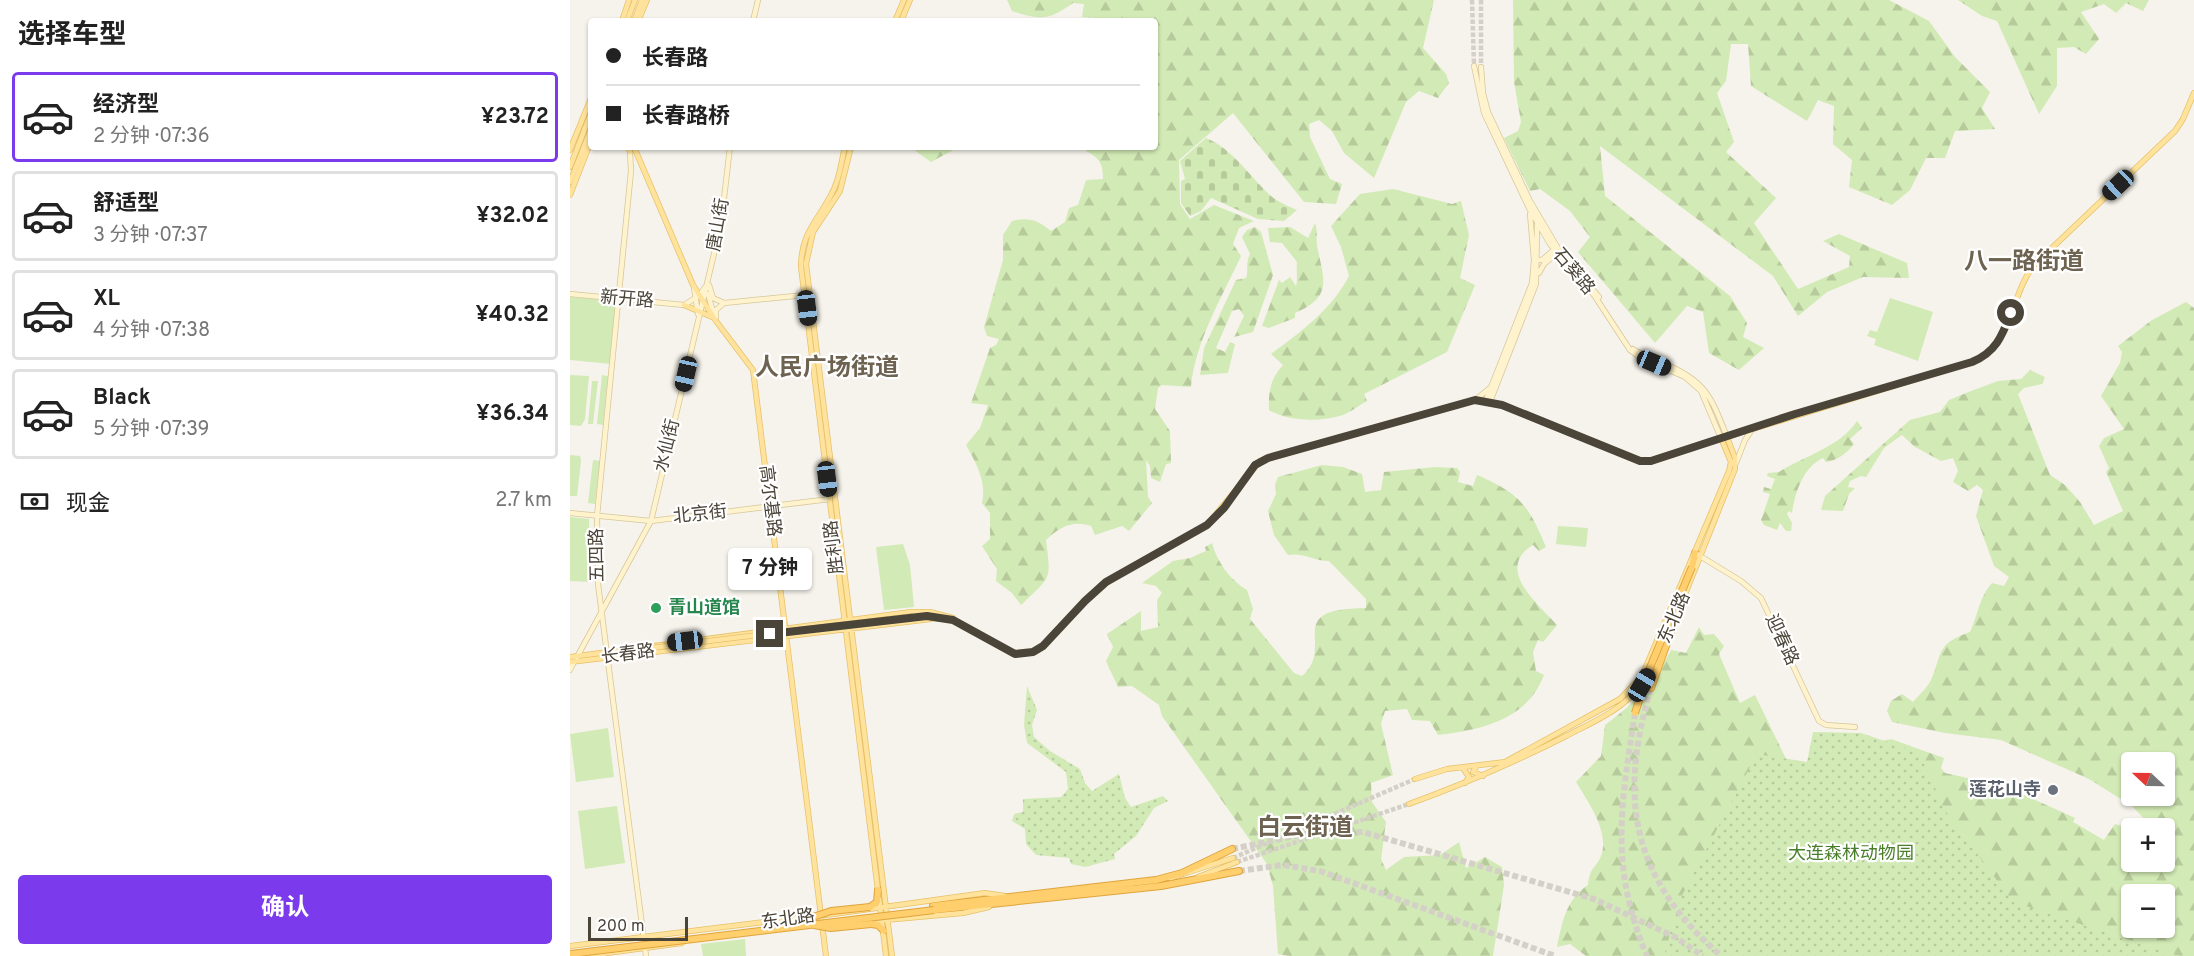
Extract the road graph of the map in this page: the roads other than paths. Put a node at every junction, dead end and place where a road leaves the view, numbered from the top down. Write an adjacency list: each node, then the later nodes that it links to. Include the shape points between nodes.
1 (629, 0): 8 (main road)
2 (635, 0): 9 (main road)
3 (642, 0): 10 (main road)
4 (646, 0): 11 (main road)
5 (758, 0): 12 (main road)
6 (904, 0): 13 (main road)
7 (910, 0): 14 (main road)
8 (623, 18)
9 (628, 18)
10 (635, 18)
11 (639, 18)
12 (754, 18)
13 (896, 18)
14 (903, 18)
15 (1474, 66): 31 (main road, 石葵路, via 1484,113)
16 (1481, 67): 31 (main road, 石葵路, via 1488,112)
17 (2194, 93): 52 (main road, 长春路, via 2175,131 2029,270 2001,339 1989,353 1972,362)
18 (588, 105): 22 (main road)
19 (588, 121): 28 (main road)
20 (588, 137): 29 (main road)
21 (588, 149): 30 (main road)
22 (570, 150)
23 (631, 150): 38 (main road, 高尔基路)
24 (631, 150): 42 (main road, 五四路)
25 (730, 150): 37 (main road, 唐山街, via 721,224)
26 (845, 150): 40 (main road, 胜利路, via 835,187 802,248)
27 (850, 150): 62 (main road, 胜利路, via 840,191 813,232 806,264)
28 (570, 167)
29 (570, 182)
30 (570, 194)
31 (1532, 208): 32 (main road, 石葵路); 34 (main road, 石葵路); 49 (main road, via 1534,274)
32 (1537, 221): 33 (main road); 34 (main road, 石葵路)
33 (1538, 249): 34 (main road, via 1544,244); 35 (main road)
34 (1556, 249): 35 (main road); 36 (main road); 53 (main road, 石葵路, via 1594,295 1630,350 1685,377 1701,391)
35 (1538, 260): 36 (main road)
36 (1538, 276): 50 (main road)
37 (708, 279): 41 (main road); 43 (main road, 唐山街); 44 (main road, via 712,298); 47 (main road)
38 (693, 285): 41 (main road, 高尔基路); 45 (main road, via 692,299)
39 (570, 294): 42 (main road, 新开路)
40 (805, 295): 44 (main road); 55 (main road, 胜利路)
41 (698, 296): 43 (main road, 高尔基路); 45 (main road); 46 (main road)
42 (620, 299): 45 (main road, 新开路); 58 (main road, 五四路)
43 (703, 302): 46 (main road, 水仙街); 47 (main road, 高尔基路)
44 (724, 303): 47 (main road, via 716,309)
45 (684, 305): 46 (main road)
46 (700, 310): 47 (main road); 48 (main road, 水仙街)
47 (716, 321): 48 (main road, via 704,317); 56 (main road, 高尔基路, via 752,365)
48 (697, 329): 59 (main road, 水仙街)
49 (1490, 388): 50 (main road); 51 (main road)
50 (1489, 399): 51 (main road, 长春路); 53 (main road, 长春路, via 1645,462)
51 (1475, 400): 64 (main road, 长春路, via 1260,461 1207,525 1106,582 1033,652 1008,651)
52 (1753, 428): 53 (main road, 长春路); 54 (main road, via 1738,454)
53 (1724, 437): 54 (main road, via 1736,458); 60 (main road, 东北路, via 1731,462)
54 (1735, 469): 60 (main road, 东北路)
55 (830, 499): 56 (main road, 北京街); 62 (main road, 胜利路)
56 (770, 507): 59 (main road, 北京街); 66 (main road, 高尔基路)
57 (570, 513): 58 (main road, 北京街)
58 (597, 516): 59 (main road, 北京街); 61 (main road, 五四路)
59 (651, 520): 61 (main road, 水仙街)
60 (1698, 554): 65 (main road, 东北路); 77 (highway, bridge); 78 (main road, 迎春路, via 1757,594 1819,721); 79 (main road, 东北路, via 1645,669 1630,690 1590,718 1505,762)
61 (602, 611): 71 (main road, 五四路); 73 (main road, 水仙街)
62 (847, 621): 63 (main road, 胜利路); 64 (main road, 长春路, via 930,612 956,619); 66 (main road, 长春路)
63 (848, 628): 64 (main road, 长春路, via 930,619); 67 (main road, 长春路); 89 (main road, 胜利路); 93 (main road, 胜利路)
64 (970, 628): 69 (main road, 长春路, bridge, via 940,617 913,616)
65 (1672, 628): 76 (highway); 81 (main road, 东北路, via 1657,661 1635,693 1594,722)
66 (785, 629): 67 (main road, 高尔基路); 68 (main road, 长春路)
67 (786, 635): 70 (main road, 长春路); 94 (main road, 高尔基路)
68 (633, 648): 69 (main road); 71 (main road, 长春路)
69 (651, 648): 70 (main road)
70 (634, 654): 71 (main road, 长春路)
71 (607, 655): 73 (main road, 长春路); 74 (main road, 长春路); 99 (main road, 五四路)
72 (570, 657): 73 (main road, 长春路)
73 (577, 657)
74 (572, 662): 75 (main road)
75 (570, 670)
76 (1651, 688)
77 (1635, 713)
78 (1855, 728)
79 (1476, 766): 80 (main road, 东北路); 81 (main road, via 1473,772)
80 (1463, 768): 82 (main road, 东北路); 83 (main road, via 1469,777)
81 (1483, 776): 83 (main road, 东北路)
82 (1415, 779)
83 (1465, 784): 84 (main road, 东北路)
84 (1409, 804)
85 (1232, 849): 87 (highway, via 1182,873)
86 (1239, 871): 88 (highway, 东北路)
87 (1156, 880): 88 (main road, 东北路, via 1235,860); 90 (highway, 东北路)
88 (1181, 882): 91 (highway, 东北路)
89 (878, 890): 93 (main road, 胜利路); 96 (highway, bridge, via 877,902 870,907 831,911)
90 (1006, 896): 92 (highway, 东北路); 93 (main road, 东北路, via 985,893)
91 (997, 904): 92 (highway, 东北路); 95 (main road, 东北路, via 963,913)
92 (933, 908): 96 (highway, 东北路, bridge)
93 (883, 909): 94 (main road, 东北路); 95 (main road, 胜利路)
94 (820, 915): 97 (main road, 高尔基路); 99 (main road, 东北路)
95 (885, 919): 97 (main road, 东北路); 98 (main road, 胜利路); 106 (main road, 胜利路)
96 (804, 922): 98 (highway, bridge, via 831,928 871,924); 101 (highway, 东北路, bridge)
97 (822, 926): 100 (main road, 东北路); 104 (main road, 高尔基路)
98 (884, 932): 105 (main road, 胜利路)
99 (644, 938): 100 (main road, 五四路); 101 (main road, 东北路)
100 (645, 949): 102 (main road, 东北路); 103 (main road, 五四路)
101 (570, 950)
102 (585, 956)
103 (646, 956)
104 (826, 956)
105 (886, 956)
106 (892, 956)

